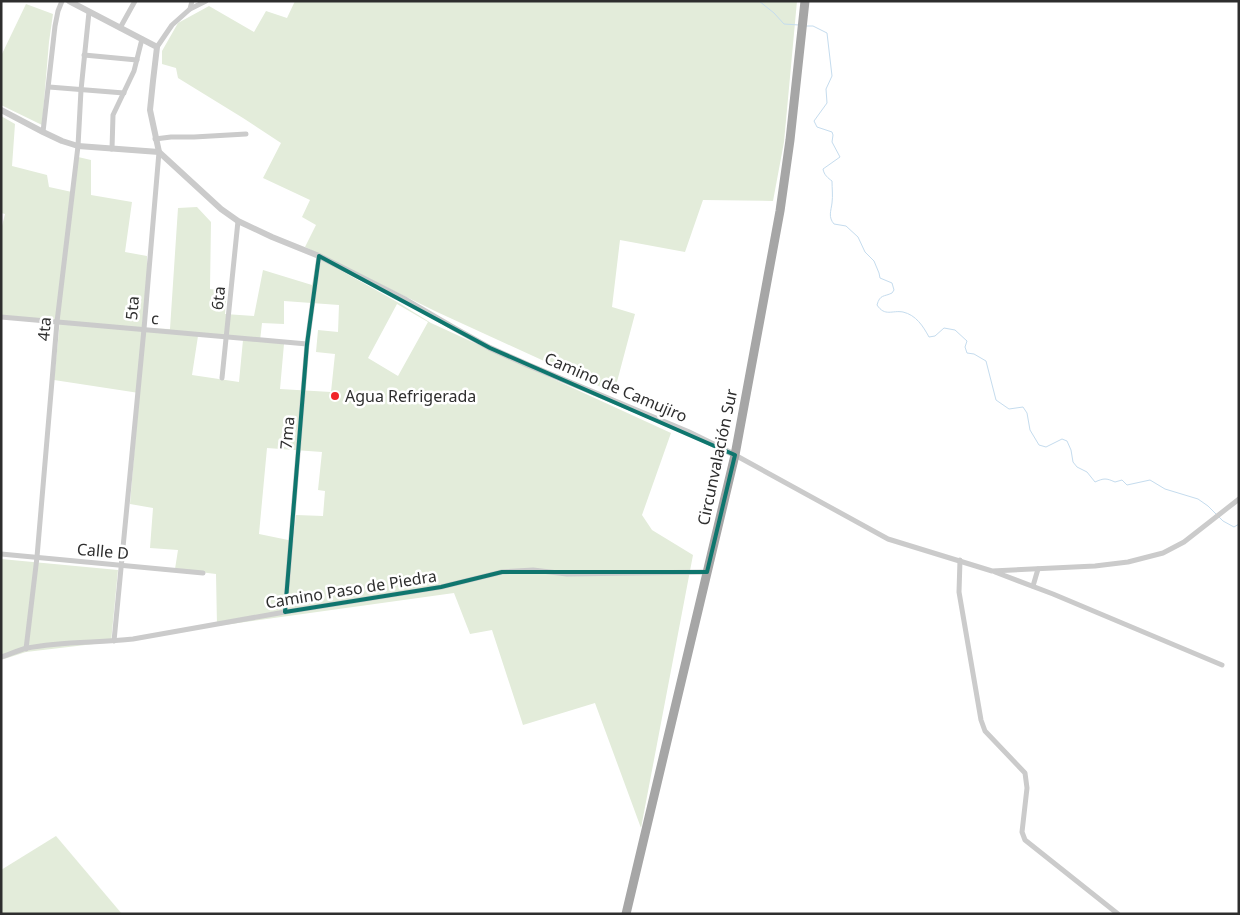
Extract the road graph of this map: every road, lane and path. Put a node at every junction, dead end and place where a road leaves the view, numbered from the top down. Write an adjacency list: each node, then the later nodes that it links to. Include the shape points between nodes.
1 (62, 1): 14 (street, via 55,26)
2 (69, 1): 8 (street)
3 (135, 1): 9 (street)
4 (192, 1): 7 (street)
5 (206, 1): 7 (street, 5ta)
6 (805, 1): 32 (main road, Circunvalación Sur, via 780,211)
7 (190, 9): 11 (street, 5ta, via 172,25)
8 (89, 12): 9 (street); 12 (street, 4ta)
9 (120, 28): 10 (street)
10 (142, 39): 11 (street); 13 (street)
11 (158, 47): 20 (street, 5ta, via 150,110)
12 (84, 55): 13 (street); 15 (street, 4ta)
13 (137, 60): 16 (street)
14 (49, 87): 15 (street); 18 (street)
15 (81, 90): 16 (street); 21 (street, 4ta)
16 (124, 93): 22 (street, via 113,115)
17 (1, 110): 18 (street)
18 (43, 132): 21 (street)
19 (246, 134): 20 (street)
20 (155, 139): 23 (street, 5ta)
21 (78, 146): 22 (street); 27 (street, 4ta)
22 (112, 149): 23 (street)
23 (159, 152): 24 (street, Camino de Camujiro); 28 (street, 5ta)
24 (238, 221): 25 (street, Camino de Camujiro); 29 (street, 6ta)
25 (319, 256): 30 (street, 7ma); 32 (street, Camino de Camujiro, via 490,348)
26 (1, 317): 27 (street, c)
27 (57, 322): 28 (street, c); 35 (street, 4ta)
28 (144, 329): 29 (street, c); 37 (street, 5ta)
29 (226, 336): 30 (street, c); 31 (street, 6ta)
30 (307, 344): 43 (street, 7ma)
31 (222, 378)
32 (735, 455): 36 (street, Camino de Camujiro, via 888,539); 41 (main road, Circunvalación Sur)
33 (1239, 499): 38 (street, Camino de Camujiro, via 1184,542 1163,552 1128,562)
34 (1, 554): 35 (street, Calle D)
35 (37, 558): 37 (street, Calle D); 45 (street, 4ta)
36 (960, 560): 39 (street, Camino de Camujiro); 49 (street, via 959,592 981,720 985,731 1025,773 1027,788 1022,832 1025,840)
37 (121, 565): 40 (street, Calle D); 44 (street, 5ta)
38 (1038, 569): 39 (street, Camino de Camujiro); 42 (street)
39 (992, 571): 42 (street)
40 (203, 572)
41 (707, 572): 43 (street, Camino Paso de Piedra, via 502,572 441,587); 48 (main road, Circunvalación Sur)
42 (1033, 586): 47 (street)
43 (285, 612): 44 (street, Camino Paso de Piedra)
44 (114, 641): 45 (street, Camino Paso de Piedra)
45 (26, 648): 46 (street, Camino Paso de Piedra)
46 (1, 657)
47 (1222, 665)
48 (626, 914)
49 (1118, 914)

